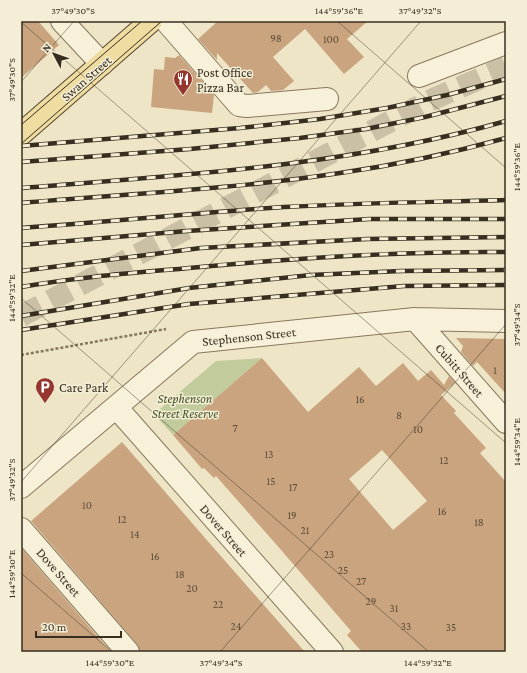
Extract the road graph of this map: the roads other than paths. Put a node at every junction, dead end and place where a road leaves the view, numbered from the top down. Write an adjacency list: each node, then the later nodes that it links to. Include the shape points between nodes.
1 (62, 21): 5 (street)
2 (151, 21): 5 (main road, Swan Street)
3 (166, 21): 7 (street, via 239,105)
4 (506, 43): 6 (street)
5 (102, 64): 8 (main road, Swan Street)
6 (419, 76)
7 (327, 99)
8 (21, 134)
9 (414, 319): 10 (street, Stephenson Street); 11 (street, Stephenson Street, via 193,342); 12 (street, Cubitt Street)
10 (506, 321)
11 (116, 407): 13 (street, Stephenson Street); 16 (street, Dover Street)
12 (506, 422)
13 (21, 487)
14 (21, 529): 15 (street, Dove Street)
15 (128, 652)
16 (332, 652)

